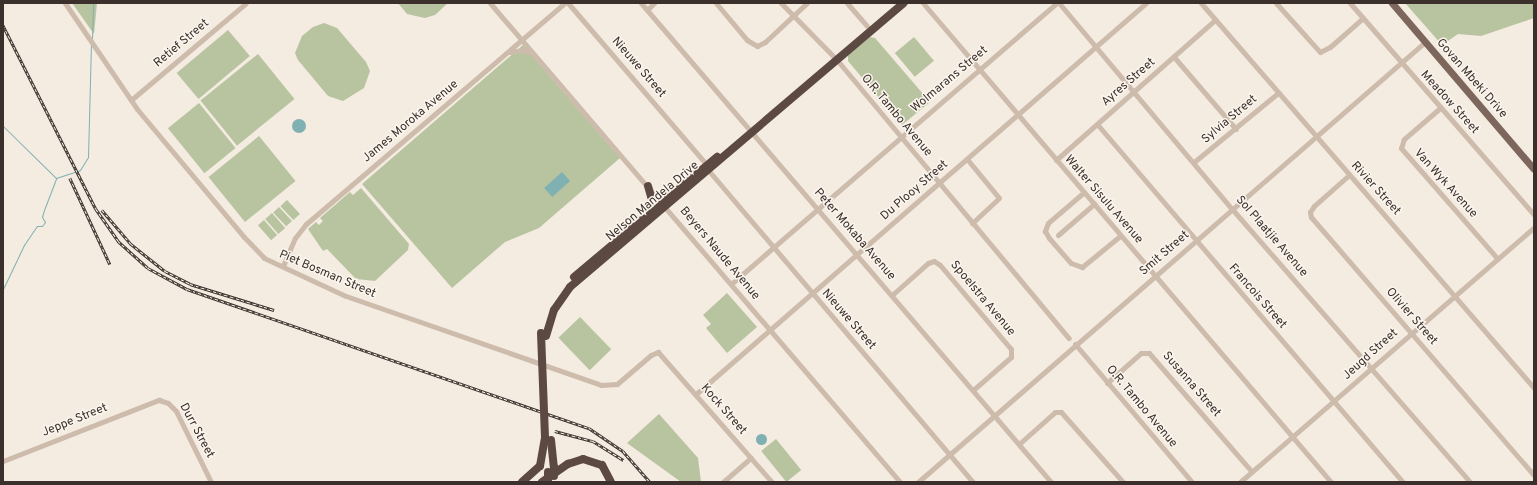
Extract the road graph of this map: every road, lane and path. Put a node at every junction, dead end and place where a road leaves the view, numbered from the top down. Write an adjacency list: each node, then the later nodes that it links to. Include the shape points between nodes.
1 (65, 3): 39 (street, Piet Bosman Street)
2 (246, 3): 39 (street, Retief Street)
3 (490, 3): 28 (street, Beyers Naude Avenue)
4 (565, 3): 28 (street, James Moroka Avenue)
5 (568, 3): 50 (street, Nieuwe Street)
6 (641, 3): 22 (street, Peter Mokaba Avenue)
7 (654, 3): 22 (street)
8 (716, 3): 24 (street, via 754,45 762,45)
9 (781, 3): 24 (street, O.R. Tambo Avenue)
10 (807, 3): 24 (street)
11 (847, 3): 27 (street)
12 (895, 3): 27 (highway, Nelson Mandela Drive)
13 (904, 3): 34 (highway, Nelson Mandela Drive)
14 (923, 3): 36 (street, Walter Sisulu Avenue)
15 (1050, 3): 23 (street)
16 (1057, 3): 23 (street, Wolmarans Street); 30 (street, Sol Plaatjie Avenue)
17 (1146, 3): 30 (street, Du Plooy Street)
18 (1201, 3): 26 (street, Rivier Street)
19 (1276, 3): 25 (street, via 1318,51 1322,52)
20 (1350, 3): 25 (street, Meadow Street)
21 (1392, 3): 29 (main road, Govan Mbeki Drive)
22 (647, 10): 44 (street, Peter Mokaba Avenue)
23 (1048, 10): 36 (street, Wolmarans Street)
24 (793, 16): 34 (street, O.R. Tambo Avenue)
25 (1363, 18): 35 (street, Meadow Street)
26 (1215, 20): 33 (street, Ayres Street); 38 (street, Rivier Street)
27 (867, 26): 34 (highway, Nelson Mandela Drive)
28 (522, 40): 31 (street, James Moroka Avenue); 32 (street, Beyers Naude Avenue)
29 (1425, 42): 35 (street, Smit Street); 51 (main road, Govan Mbeki Drive)
30 (1096, 46): 37 (street, Sol Plaatjie Avenue); 41 (street, Du Plooy Street)
31 (507, 53): 32 (street, via 523,50); 70 (street, James Moroka Avenue, via 306,224 295,238)
32 (535, 55): 54 (street, Beyers Naude Avenue)
33 (1174, 57): 37 (street, Ayres Street); 43 (street)
34 (835, 58): 44 (highway, Nelson Mandela Drive); 45 (street, O.R. Tambo Avenue)
35 (1400, 63): 40 (street, Meadow Street); 46 (street, Smit Street)
36 (979, 69): 41 (street, Walter Sisulu Avenue); 45 (street, Wolmarans Street)
37 (1135, 91): 42 (street, Ayres Street); 49 (street, Sol Plaatjie Avenue)
38 (1278, 93): 43 (street, Sylvia Street); 46 (street, Rivier Street)
39 (131, 100): 70 (street, Piet Bosman Street, via 252,246 268,260)
40 (1440, 108): 61 (street, Meadow Street); 69 (street, Van Wyk Avenue, via 1404,139 1400,148)
41 (1018, 116): 47 (street, Du Plooy Street); 48 (street, Walter Sisulu Avenue)
42 (1097, 124): 48 (street, Ayres Street); 66 (street, Francois Street)
43 (1236, 129): 49 (street, Sylvia Street)
44 (752, 131): 50 (highway, Nelson Mandela Drive); 58 (street, Peter Mokaba Avenue)
45 (901, 136): 53 (street, O.R. Tambo Avenue); 58 (street, Wolmarans Street)
46 (1315, 136): 52 (street, Rivier Street); 59 (street, Smit Street)
47 (966, 159): 53 (street, Du Plooy Street); 62 (street, via 994,190 998,201)
48 (1056, 160): 55 (street, Walter Sisulu Avenue)
49 (1194, 162): 59 (street, Sol Plaatjie Avenue)
50 (708, 168): 56 (highway, Nelson Mandela Drive); 67 (street, Nieuwe Street)
51 (1534, 168)
52 (1348, 175): 75 (street, Rivier Street); 77 (street, Olivier Street, via 1314,206 1310,215)
53 (939, 183): 62 (street, O.R. Tambo Avenue); 68 (street, Du Plooy Street)
54 (648, 186): 56 (street, Beyers Naude Avenue); 60 (highway, via 652,200)
55 (1083, 193): 57 (street, Walter Sisulu Avenue); 65 (street, via 1048,223 1045,231 1049,238 1071,263 1082,267)
56 (663, 204): 60 (highway, Nelson Mandela Drive); 72 (street, Beyers Naude Avenue); 78 (highway, Nelson Mandela Drive, via 570,287 554,310)
57 (1094, 204): 64 (street); 65 (street, Walter Sisulu Avenue)
58 (818, 208): 67 (street, Wolmarans Street); 68 (street, Peter Mokaba Avenue)
59 (1232, 209): 66 (street, Smit Street); 82 (street, Sol Plaatjie Avenue)
60 (648, 212): 78 (highway, Nelson Mandela Drive, via 564,287 548,311)
61 (1534, 215)
62 (972, 224): 79 (street, O.R. Tambo Avenue)
63 (1534, 227): 69 (street, Jeugd Street)
64 (1058, 235)
65 (1120, 236): 71 (street, Walter Sisulu Avenue)
66 (1196, 241): 71 (street, Smit Street); 88 (street, Francois Street)
67 (773, 247): 72 (street, Wolmarans Street); 73 (street, Nieuwe Street)
68 (858, 255): 73 (street, Du Plooy Street); 74 (street, Peter Mokaba Avenue)
69 (1498, 259): 75 (street, Jeugd Street)
70 (283, 266): 81 (street, Piet Bosman Street, via 346,296 601,385 617,384)
71 (1155, 276): 80 (street, Smit Street); 90 (street, Walter Sisulu Avenue)
72 (731, 284): 76 (street, Beyers Naude Avenue)
73 (812, 293): 76 (street, Du Plooy Street); 93 (street, Nieuwe Street)
74 (892, 295): 85 (street, Peter Mokaba Avenue); 85 (street, Spoelstra Avenue, via 931,261 938,263 945,271 1011,349 1011,357)
75 (1455, 295): 77 (street, Jeugd Street); 84 (street, Rivier Street)
76 (770, 329): 86 (street, Du Plooy Street); 105 (street, Beyers Naude Avenue)
77 (1412, 333): 82 (street, Jeugd Street); 97 (street, Olivier Street)
78 (543, 335): 91 (highway, Nelson Mandela Drive)
79 (1070, 338)
80 (1075, 344): 83 (street, O.R. Tambo Avenue); 89 (street, Smit Street)
81 (658, 352): 86 (street, Kock Street)
82 (1371, 368): 88 (street, Jeugd Street); 114 (street, Sol Plaatjie Avenue)
83 (1107, 383): 96 (street, Susanna Street, via 1141,353 1149,353); 110 (street, O.R. Tambo Avenue)
84 (1534, 388)
85 (973, 390): 89 (street, Peter Mokaba Avenue)
86 (696, 394): 94 (street, Kock Street)
87 (155, 400): 95 (street, Jeppe Street); 99 (street, Durr Street, via 168,403 176,411)
88 (1334, 402): 90 (street, Jeugd Street); 113 (street, Francois Street)
89 (993, 415): 92 (street, Peter Mokaba Avenue); 93 (street, Smit Street)
90 (1293, 438): 96 (street, Jeugd Street); 112 (street, Walter Sisulu Avenue)
91 (548, 439): 98 (highway, Nelson Mandela Drive); 100 (highway, via 540,466)
92 (1019, 444): 108 (street, Peter Mokaba Avenue); 109 (street, via 1055,412 1062,412)
93 (949, 454): 106 (street, Smit Street); 107 (street, Nieuwe Street)
94 (751, 458): 103 (street); 104 (street, Kock Street)
95 (3, 461)
96 (1252, 472): 111 (street, Jeugd Street)
97 (1534, 474)
98 (553, 477)
99 (212, 482)
100 (522, 482)
101 (542, 482): 102 (highway, via 568,464 583,459 602,466)
102 (611, 482)
103 (722, 482)
104 (772, 482)
105 (900, 482)
106 (918, 482)
107 (973, 482)
108 (1051, 482)
109 (1123, 482)
110 (1192, 482)
111 (1240, 482)
112 (1331, 482)
113 (1403, 482)
114 (1470, 482)

